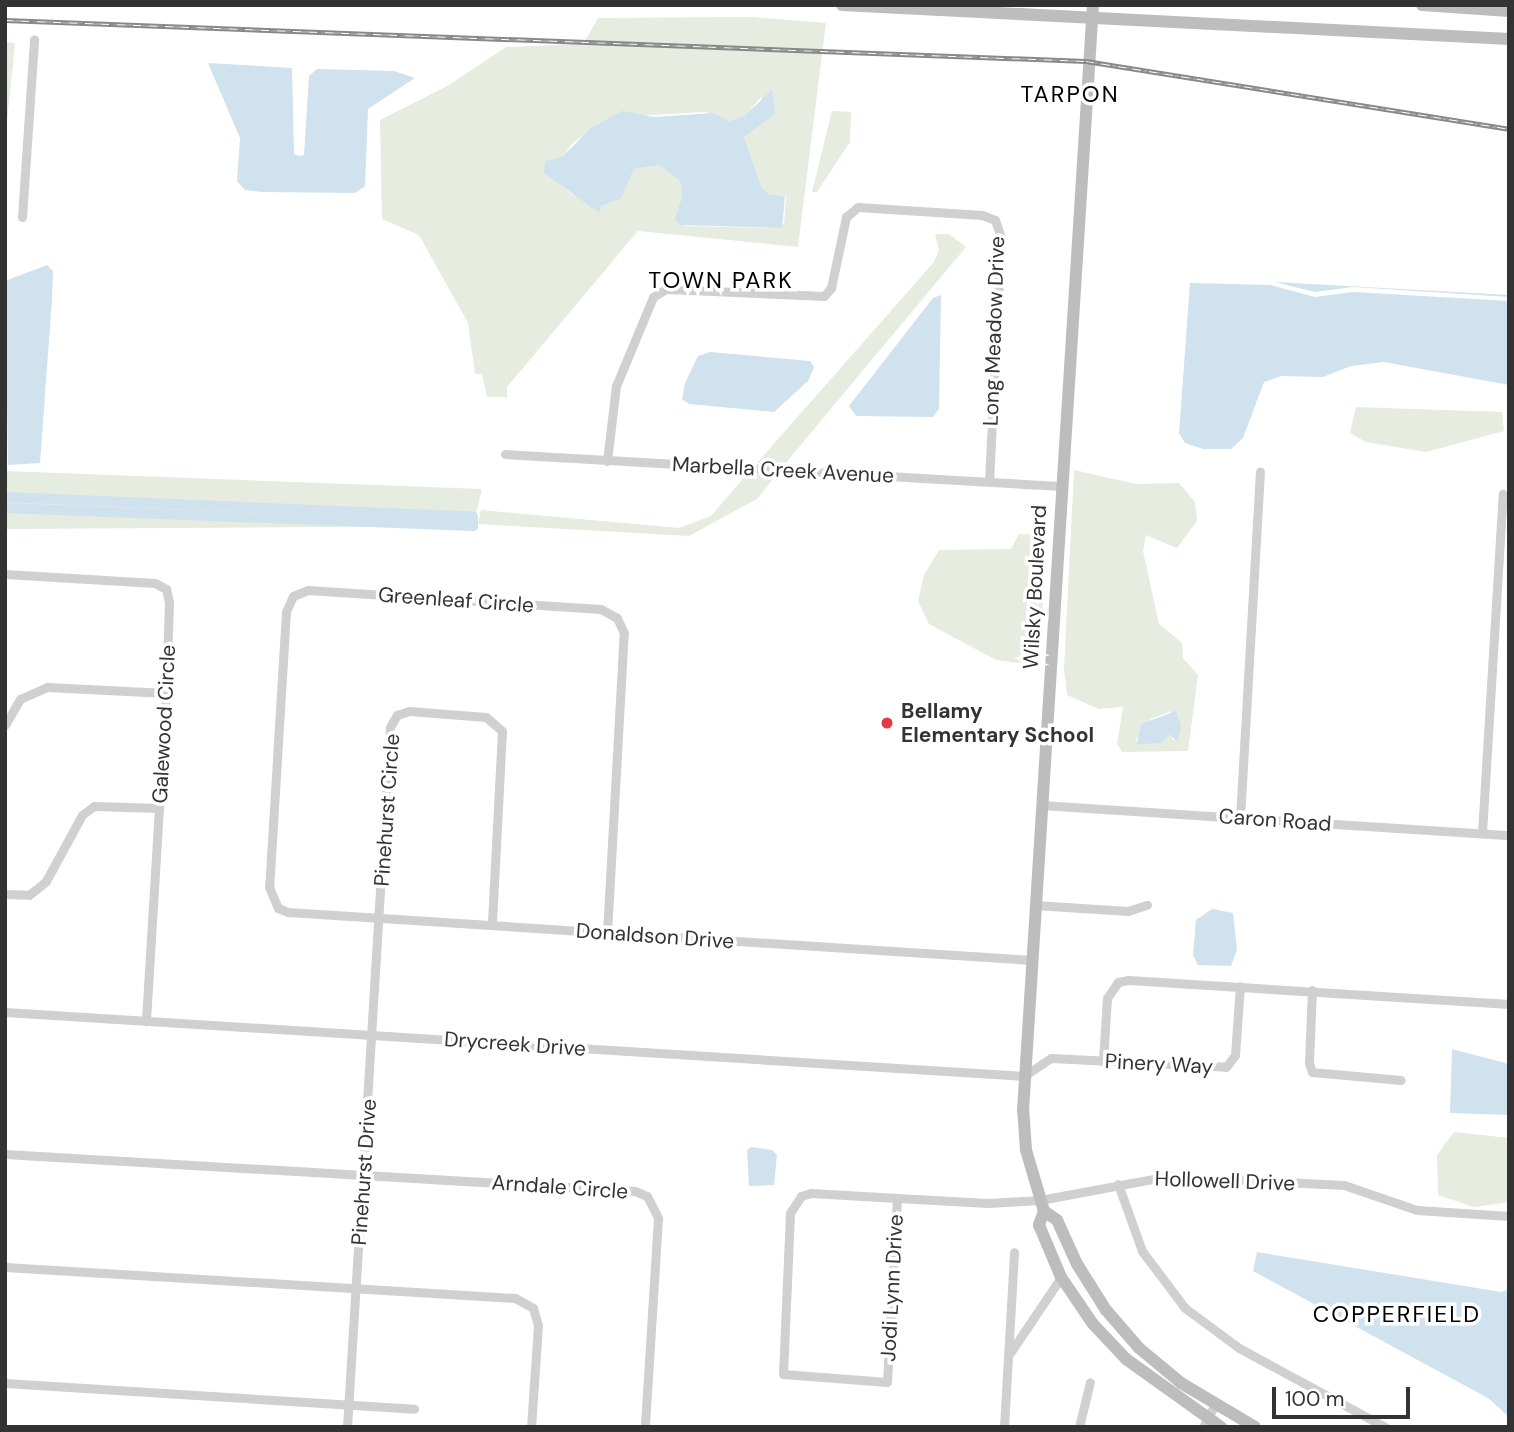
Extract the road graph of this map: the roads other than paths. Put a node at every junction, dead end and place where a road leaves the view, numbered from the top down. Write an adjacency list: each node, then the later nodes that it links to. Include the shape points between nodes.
1 (842, 5): 4 (main road)
2 (1422, 5): 3 (main road)
3 (1509, 10)
4 (1092, 11): 6 (main road); 12 (main road, Wilsky Boulevard)
5 (34, 39): 7 (street)
6 (1509, 39)
7 (22, 217)
8 (505, 454): 9 (street, Marbella Creek Avenue)
9 (607, 461): 11 (street, Marbella Creek Avenue); 11 (street, Long Meadow Drive, via 616,386 653,297 666,289 824,296 831,288 846,217 858,207 982,215 995,220 1001,237)
10 (1260, 472): 19 (street)
11 (989, 480): 12 (street, Marbella Creek Avenue)
12 (1060, 485): 17 (main road, Wilsky Boulevard)
13 (1503, 494): 20 (street)
14 (5, 574): 15 (street, Galewood Circle, via 155,583 166,589)
15 (166, 694): 16 (street, via 47,687 20,699); 18 (street, Galewood Circle)
16 (5, 725)
17 (1041, 805): 19 (street, Caron Road); 23 (main road, Wilsky Boulevard)
18 (159, 808): 22 (street, via 94,806 82,815 46,881 29,895); 34 (street, Galewood Circle)
19 (1240, 818): 20 (street, Caron Road)
20 (1482, 833): 21 (street, Caron Road)
21 (1509, 835)
22 (5, 894)
23 (1035, 905): 24 (street, via 1129,911); 29 (main road, Wilsky Boulevard)
24 (1147, 905)
25 (278, 908): 26 (street, Donaldson Drive); 28 (street, Greenleaf Circle, via 269,887 286,612 293,596 308,590 601,609 617,618 624,633)
26 (379, 918): 27 (street, Donaldson Drive); 27 (street, Pinehurst Circle, via 390,727 397,715 409,711 486,717 502,731); 35 (street, Pinehurst Drive)
27 (492, 925): 28 (street, Donaldson Drive)
28 (607, 933): 29 (street, Donaldson Drive)
29 (1032, 960): 37 (main road, Wilsky Boulevard)
30 (1240, 986): 31 (street); 36 (street, via 1118,982 1107,998); 36 (street, Pinery Way, via 1235,1055 1226,1067)
31 (1312, 990): 32 (street); 38 (street, via 1308,1063 1312,1072)
32 (1509, 1004)
33 (5, 1012): 34 (street, Drycreek Drive)
34 (146, 1021): 35 (street, Drycreek Drive)
35 (373, 1035): 37 (street, Drycreek Drive); 40 (street, Pinehurst Drive)
36 (1104, 1061): 37 (street, Pinery Way, via 1051,1058)
37 (1024, 1076): 43 (main road, Wilsky Boulevard, via 1024,1139)
38 (1401, 1080)
39 (5, 1154): 40 (street)
40 (363, 1175): 48 (street, Pinehurst Drive); 58 (street, Arndale Circle, via 635,1191 647,1196 659,1218)
41 (1118, 1184): 43 (street, Hollowell Drive); 44 (street, Hollowell Drive, via 1170,1176 1344,1185 1417,1210); 63 (street, via 1142,1251 1185,1308 1239,1349)
42 (897, 1198): 42 (street, Jodi Lynn Drive, via 801,1196 790,1213 783,1374 887,1382); 43 (street, Hollowell Drive)
43 (1042, 1205): 47 (main road, via 1039,1225); 53 (main road, via 1057,1220 1106,1310 1139,1348)
44 (1509, 1216)
45 (1014, 1252): 49 (street)
46 (5, 1267): 48 (street)
47 (1061, 1276): 49 (street); 55 (main road, via 1093,1324 1126,1359)
48 (356, 1289): 52 (street, Pinehurst Drive); 57 (street, via 515,1298 533,1308 538,1325)
49 (1008, 1357): 59 (street)
50 (1090, 1382): 60 (street)
51 (5, 1383): 52 (street)
52 (348, 1405): 54 (street); 56 (street, Pinehurst Drive)
53 (1214, 1406): 55 (street); 62 (main road)
54 (414, 1409)
55 (1205, 1423): 61 (main road)
56 (347, 1427)
57 (531, 1427)
58 (645, 1427)
59 (1004, 1427)
60 (1079, 1427)
61 (1221, 1427)
62 (1255, 1427)
63 (1385, 1427)

